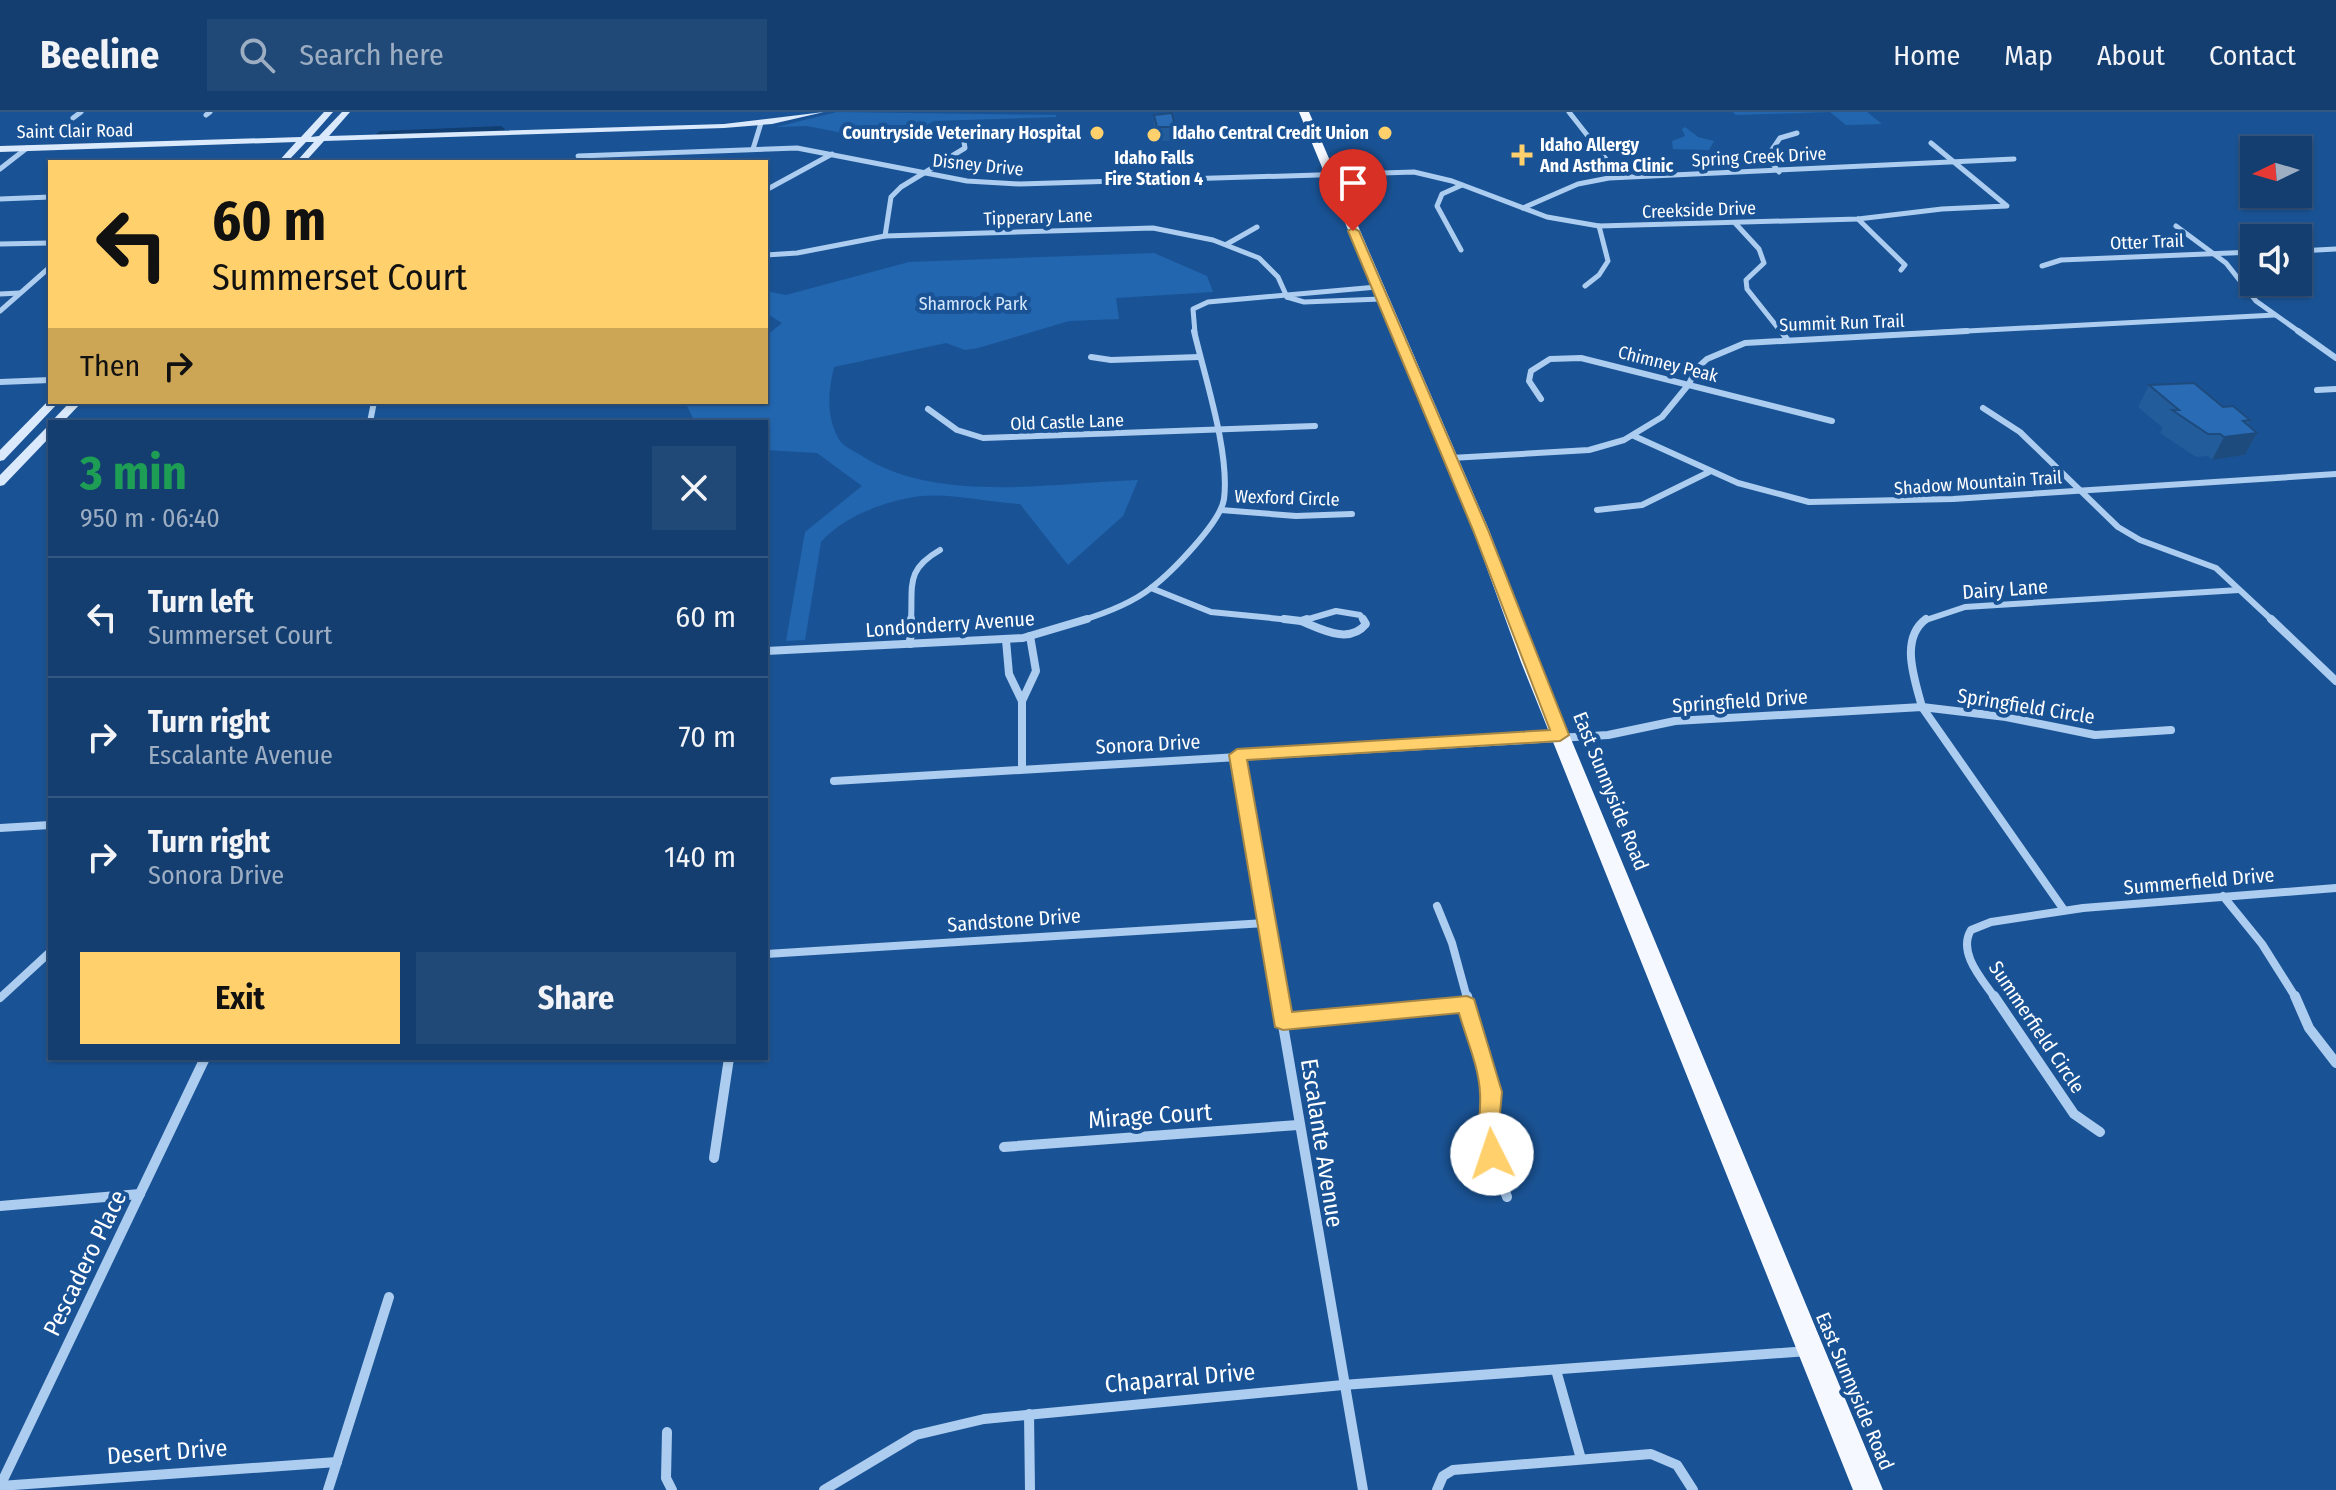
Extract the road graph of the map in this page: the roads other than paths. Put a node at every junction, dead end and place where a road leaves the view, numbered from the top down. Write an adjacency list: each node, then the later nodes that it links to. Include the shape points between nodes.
1 (81, 112): 7 (street)
2 (329, 112): 11 (street)
3 (346, 112): 10 (street)
4 (820, 112): 8 (street, Saint Clair Road)
5 (1304, 112): 26 (main road, East Sunnyside Road)
6 (1569, 112): 27 (street)
7 (73, 118)
8 (761, 123): 10 (street, Saint Clair Road); 16 (street)
9 (1797, 133): 24 (street, via 1780,138 1767,157)
10 (320, 140): 11 (street, Saint Clair Road); 21 (street)
11 (301, 141): 14 (street, Saint Clair Road); 20 (street)
12 (964, 142): 25 (street, via 965,148)
13 (1931, 143): 22 (street)
14 (27, 148): 15 (street, Saint Clair Road); 23 (street)
15 (0, 149)
16 (753, 149): 17 (street, Disney Drive); 18 (street, Disney Drive)
17 (832, 154): 25 (street, Disney Drive); 29 (street)
18 (578, 156)
19 (2014, 159): 22 (street, Spring Creek Drive)
20 (284, 160)
21 (302, 160)
22 (1953, 161): 24 (street, Spring Creek Drive); 33 (street, Creekside Drive, via 2007,206)
23 (0, 169)
24 (1779, 172): 27 (street, Spring Creek Drive)
25 (924, 173): 26 (street, Disney Drive, via 1020,184); 38 (street, via 891,197)
26 (1329, 174): 28 (street, Creekside Drive, via 1414,172); 53 (main road, East Sunnyside Road)
27 (1620, 177): 32 (street, Spring Creek Drive, via 1578,184)
28 (1462, 185): 32 (street, Creekside Drive); 43 (street, via 1442,194 1437,206)
29 (768, 189)
30 (48, 197): 31 (street)
31 (0, 199)
32 (1523, 208): 35 (street, Creekside Drive)
33 (1858, 219): 34 (street, Creekside Drive); 50 (street, via 1897,255 1905,265)
34 (1735, 223): 35 (street, Creekside Drive); 58 (street, via 1759,249 1764,263 1746,280 1747,289)
35 (1599, 226): 51 (street, via 1608,261)
36 (2176, 226): 46 (street)
37 (1257, 227): 41 (street)
38 (885, 236): 41 (street, Tipperary Lane, via 1135,227); 47 (street, Tipperary Lane)
39 (48, 243): 40 (street)
40 (0, 244)
41 (1227, 244): 55 (street, Tipperary Lane, via 1270,267)
42 (2336, 249): 44 (street)
43 (1461, 250)
44 (2312, 250)
45 (2240, 253): 46 (street, Otter Trail)
46 (2215, 254): 48 (street, Otter Trail, via 2061,260); 57 (street)
47 (768, 255)
48 (2042, 266)
49 (48, 269): 52 (street)
50 (1901, 270)
51 (1585, 286)
52 (20, 293): 54 (street); 56 (street)
53 (1379, 293): 55 (street, via 1304,302); 55 (street, via 1318,290); 79 (main road, East Sunnyside Road)
54 (0, 294)
55 (1287, 297): 60 (street, via 1208,302 1193,309)
56 (0, 311)
57 (2275, 315): 58 (street, Summit Run Trail); 61 (street)
58 (1787, 339): 64 (street, Summit Run Trail, via 1728,349 1696,369)
59 (1091, 357): 60 (street)
60 (1199, 357): 75 (street)
61 (2336, 358)
62 (48, 380): 63 (street)
63 (0, 382)
64 (1689, 384): 67 (street, Chimney Peak, via 1565,357 1543,361 1528,375); 73 (street, Chimney Peak); 77 (street, Summit Run Trail, via 1662,417)
65 (2336, 389): 66 (street)
66 (2317, 390)
67 (1541, 399)
68 (51, 404): 78 (street)
69 (74, 404): 72 (street)
70 (1983, 408): 83 (street, via 2012,425)
71 (928, 409): 75 (street, Old Castle Lane, via 957,430 983,438)
72 (59, 420)
73 (1832, 421)
74 (1315, 426): 75 (street, Old Castle Lane)
75 (1215, 430): 84 (street, via 1226,480)
76 (48, 432): 82 (street)
77 (1634, 436): 79 (street, Summit Run Trail, via 1589,450); 80 (street, Shadow Mountain Trail)
78 (0, 457)
79 (1451, 458): 99 (main road, East Sunnyside Road)
80 (1709, 472): 83 (street, Shadow Mountain Trail, via 1809,502 1891,503); 85 (street, via 1651,504 1620,512)
81 (2336, 474): 83 (street, Shadow Mountain Trail)
82 (0, 482)
83 (2078, 491): 89 (street, via 2119,528 2194,556)
84 (1221, 510): 86 (street, Wexford Circle); 88 (street, Londonderry Avenue)
85 (1597, 510)
86 (1352, 514)
87 (940, 550): 93 (street, via 914,570)
88 (1151, 588): 90 (street, via 1211,612); 91 (street, Londonderry Avenue, via 1098,616)
89 (2239, 590): 95 (street); 97 (street, Dairy Lane, via 1943,611 1918,625 1911,640)
90 (1301, 621): 90 (street, via 1340,634 1355,634 1366,624 1354,612 1336,611)
91 (1030, 636): 92 (street, Londonderry Avenue); 96 (street, via 1036,671)
92 (1006, 640): 93 (street, Londonderry Avenue); 96 (street, via 1009,674)
93 (910, 644): 94 (street, Londonderry Avenue)
94 (768, 651)
95 (2336, 681)
96 (1022, 701): 101 (street)
97 (1922, 707): 98 (street, Springfield Circle, via 2095,735); 99 (street, Springfield Drive, via 1675,721 1608,735); 108 (street, Dairy Lane)
98 (2171, 730)
99 (1560, 735): 100 (street, Sonora Drive); 126 (main road, East Sunnyside Road)
100 (1237, 755): 101 (street, Sonora Drive); 109 (street, Escalante Avenue)
101 (1022, 768): 102 (street, Sonora Drive)
102 (834, 781)
103 (48, 825): 104 (street)
104 (0, 828)
105 (2336, 888): 106 (street, Summerfield Drive)
106 (2223, 896): 108 (street, Summerfield Drive); 117 (street, via 2269,955 2309,1028)
107 (1437, 906): 113 (street)
108 (2064, 910): 119 (street, Summerfield Circle, via 1986,922 1967,936 1968,955 2064,1101)
109 (1265, 923): 111 (street, Sandstone Drive); 114 (street, Escalante Avenue)
110 (48, 954): 112 (street)
111 (768, 954)
112 (0, 998)
113 (1467, 1004): 114 (street); 123 (street, via 1486,1064 1492,1154)
114 (1283, 1021): 118 (street, Escalante Avenue)
115 (204, 1060): 122 (street, Pescadero Place)
116 (729, 1060): 121 (street)
117 (2336, 1063)
118 (1298, 1125): 120 (street, Mirage Court); 128 (street, Escalante Avenue)
119 (2100, 1132)
120 (1004, 1147)
121 (714, 1158)
122 (140, 1194): 124 (street); 133 (street, Pescadero Place)
123 (1507, 1197)
124 (0, 1206)
125 (389, 1297): 132 (street)
126 (1810, 1351): 127 (street, Chaparral Drive); 141 (main road, East Sunnyside Road)
127 (1556, 1370): 128 (street, Chaparral Drive); 131 (street)
128 (1343, 1385): 129 (street, Chaparral Drive); 138 (street, Escalante Avenue)
129 (1029, 1414): 136 (street, Chaparral Drive, via 916,1435); 137 (street)
130 (667, 1432): 135 (street, via 666,1478)
131 (1581, 1459): 139 (street, via 1453,1470 1443,1476); 140 (street, via 1665,1455 1679,1466)
132 (337, 1462): 133 (street, Desert Drive); 134 (street)
133 (0, 1486)
134 (328, 1490)
135 (672, 1490)
136 (824, 1490)
137 (1030, 1490)
138 (1363, 1490)
139 (1437, 1490)
140 (1693, 1490)
141 (1868, 1490)

